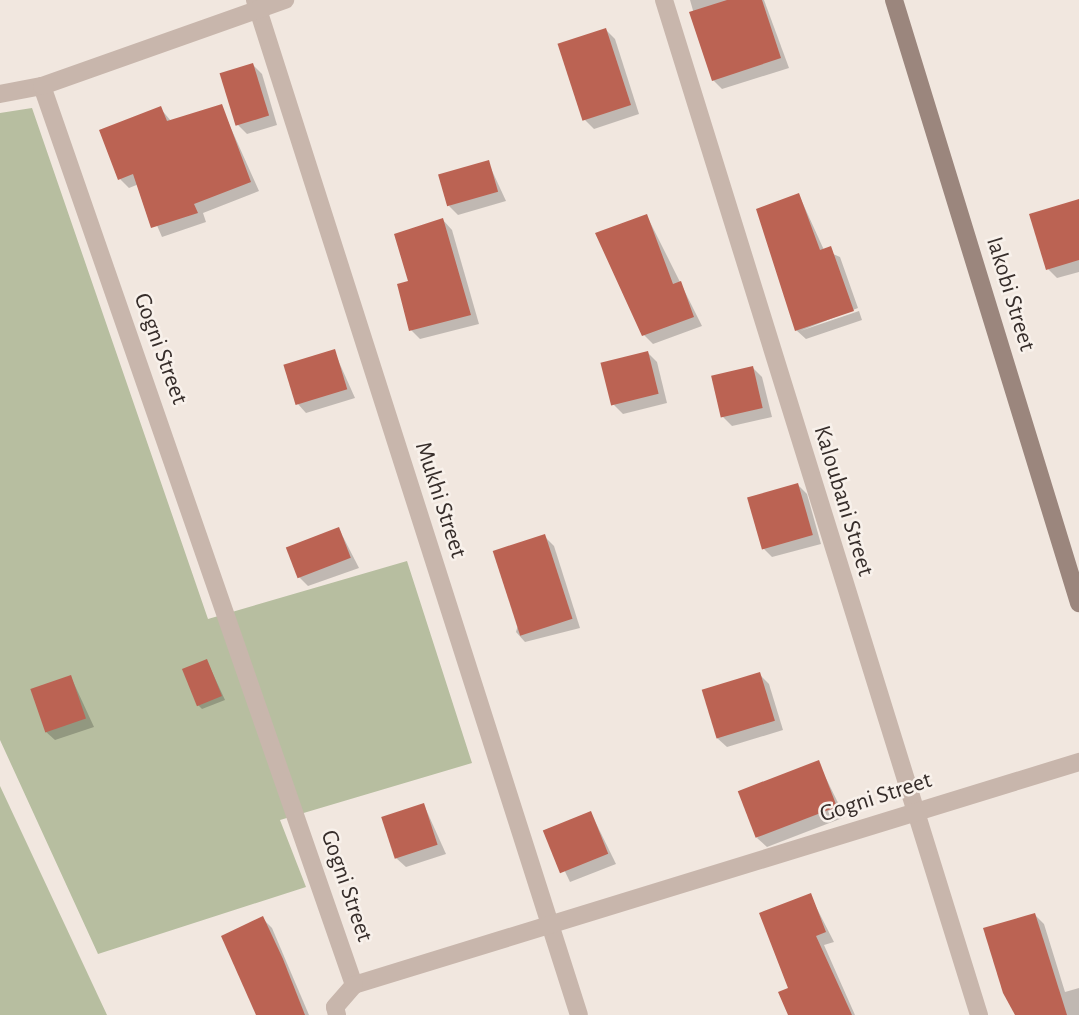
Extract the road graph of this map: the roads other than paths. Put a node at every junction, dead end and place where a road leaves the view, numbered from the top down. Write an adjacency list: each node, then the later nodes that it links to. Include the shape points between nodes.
1 (285, 0): 4 (street)
2 (664, 0): 9 (street, Kaloubani Street)
3 (894, 0): 7 (street, Iakobi Street)
4 (257, 5): 5 (street); 10 (street, Mukhi Street)
5 (42, 86): 6 (street); 11 (street, Gogni Street)
6 (0, 94)
7 (1079, 603)
8 (1079, 762): 9 (street, Gogni Street)
9 (913, 811): 10 (street, Gogni Street); 14 (street, Kaloubani Street)
10 (550, 928): 11 (street, Gogni Street); 13 (street, Mukhi Street)
11 (354, 985): 12 (street, via 335,1007)
12 (337, 1015)
13 (579, 1015)
14 (979, 1015)

